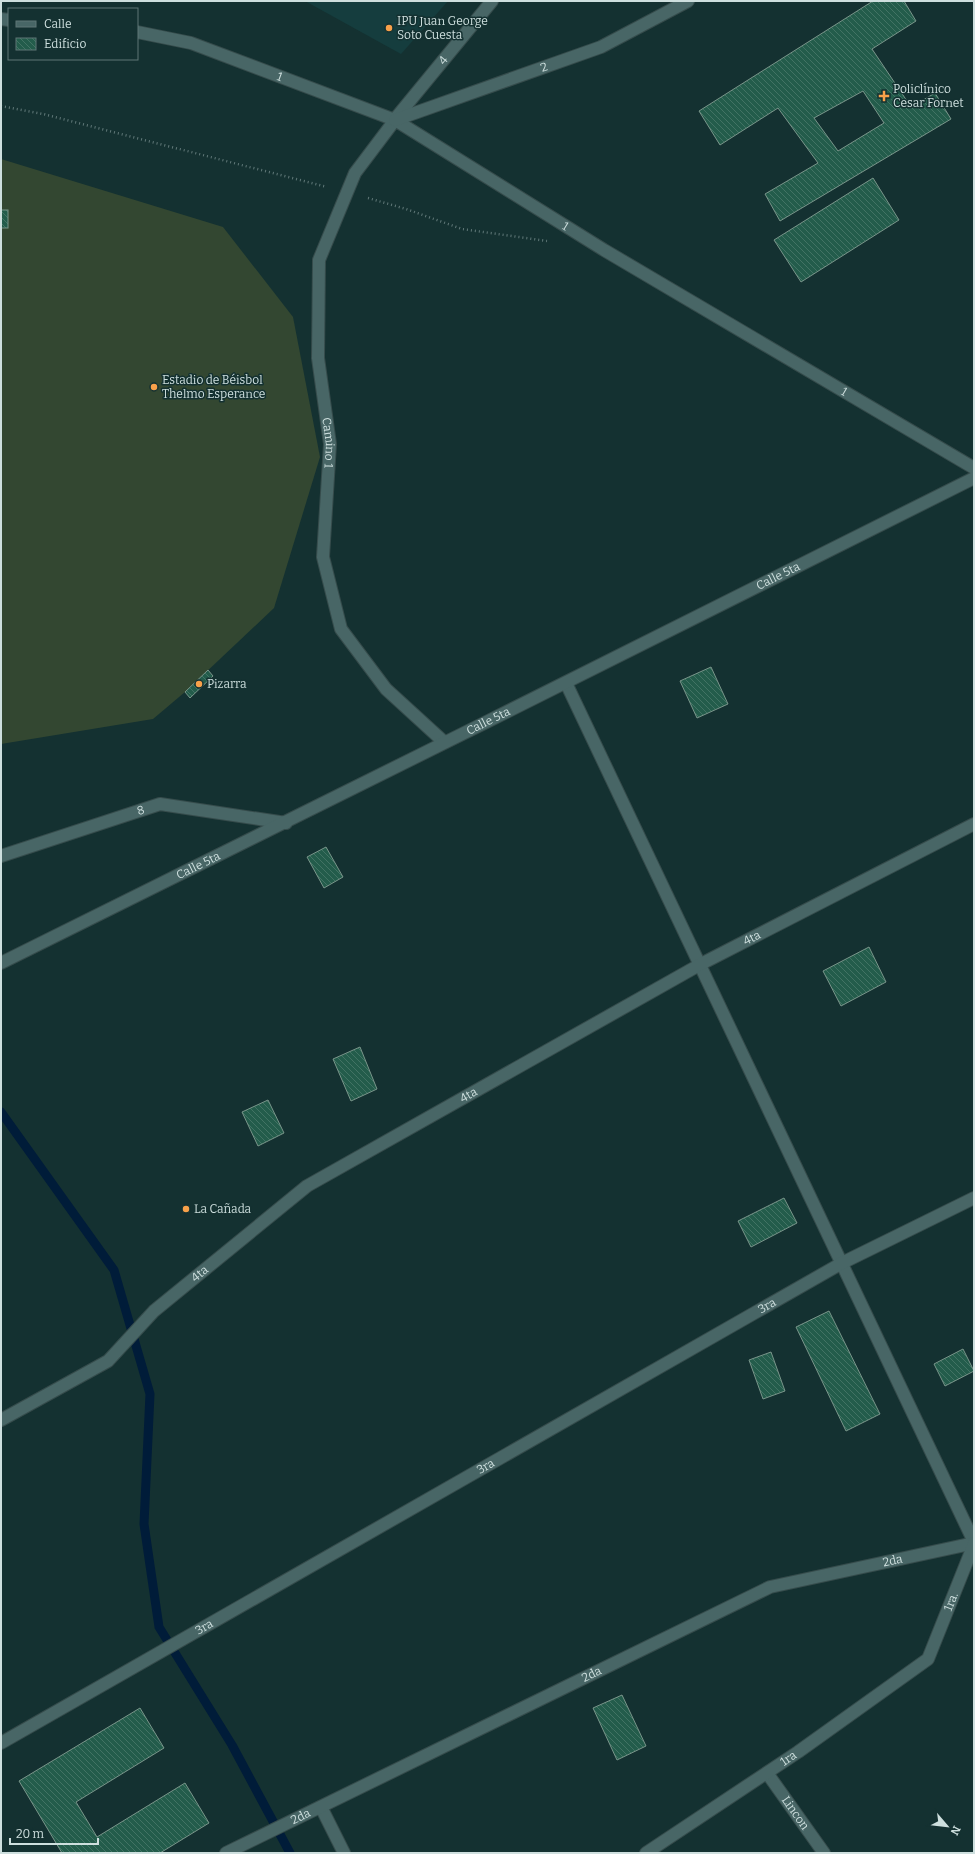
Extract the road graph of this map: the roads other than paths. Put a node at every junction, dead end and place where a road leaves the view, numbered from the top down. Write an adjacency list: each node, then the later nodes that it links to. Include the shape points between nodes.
1 (492, 1): 4 (street, 4)
2 (688, 1): 4 (street, 2, via 601,47)
3 (138, 32): 4 (street, 1, via 191,43)
4 (395, 120): 5 (street, 1, via 604,250); 8 (street, Camino 1, via 355,174 319,260 318,358 330,444 323,557 341,629 386,689)
5 (974, 468)
6 (974, 478): 7 (street, Calle 5ta)
7 (566, 683): 8 (street, Calle 5ta); 13 (street)
8 (444, 742): 9 (street, Calle 5ta)
9 (286, 823): 11 (street, 8, via 160,804); 12 (street, Calle 5ta)
10 (974, 824): 13 (street, 4ta)
11 (1, 856)
12 (1, 963)
13 (701, 964): 15 (street); 16 (street, 4ta, via 307,1186 154,1311 108,1361)
14 (974, 1198): 15 (street, 3ra)
15 (842, 1263): 17 (street); 19 (street, 3ra)
16 (1, 1420)
17 (974, 1543): 18 (street, 1ra.); 21 (street, 2da, via 770,1587)
18 (928, 1659): 20 (street, 1ra)
19 (1, 1743)
20 (767, 1773): 24 (street, 1ra); 25 (street, Lincon)
21 (321, 1807): 22 (street, 2da); 23 (street)
22 (226, 1853)
23 (344, 1853)
24 (646, 1853)
25 (824, 1853)

